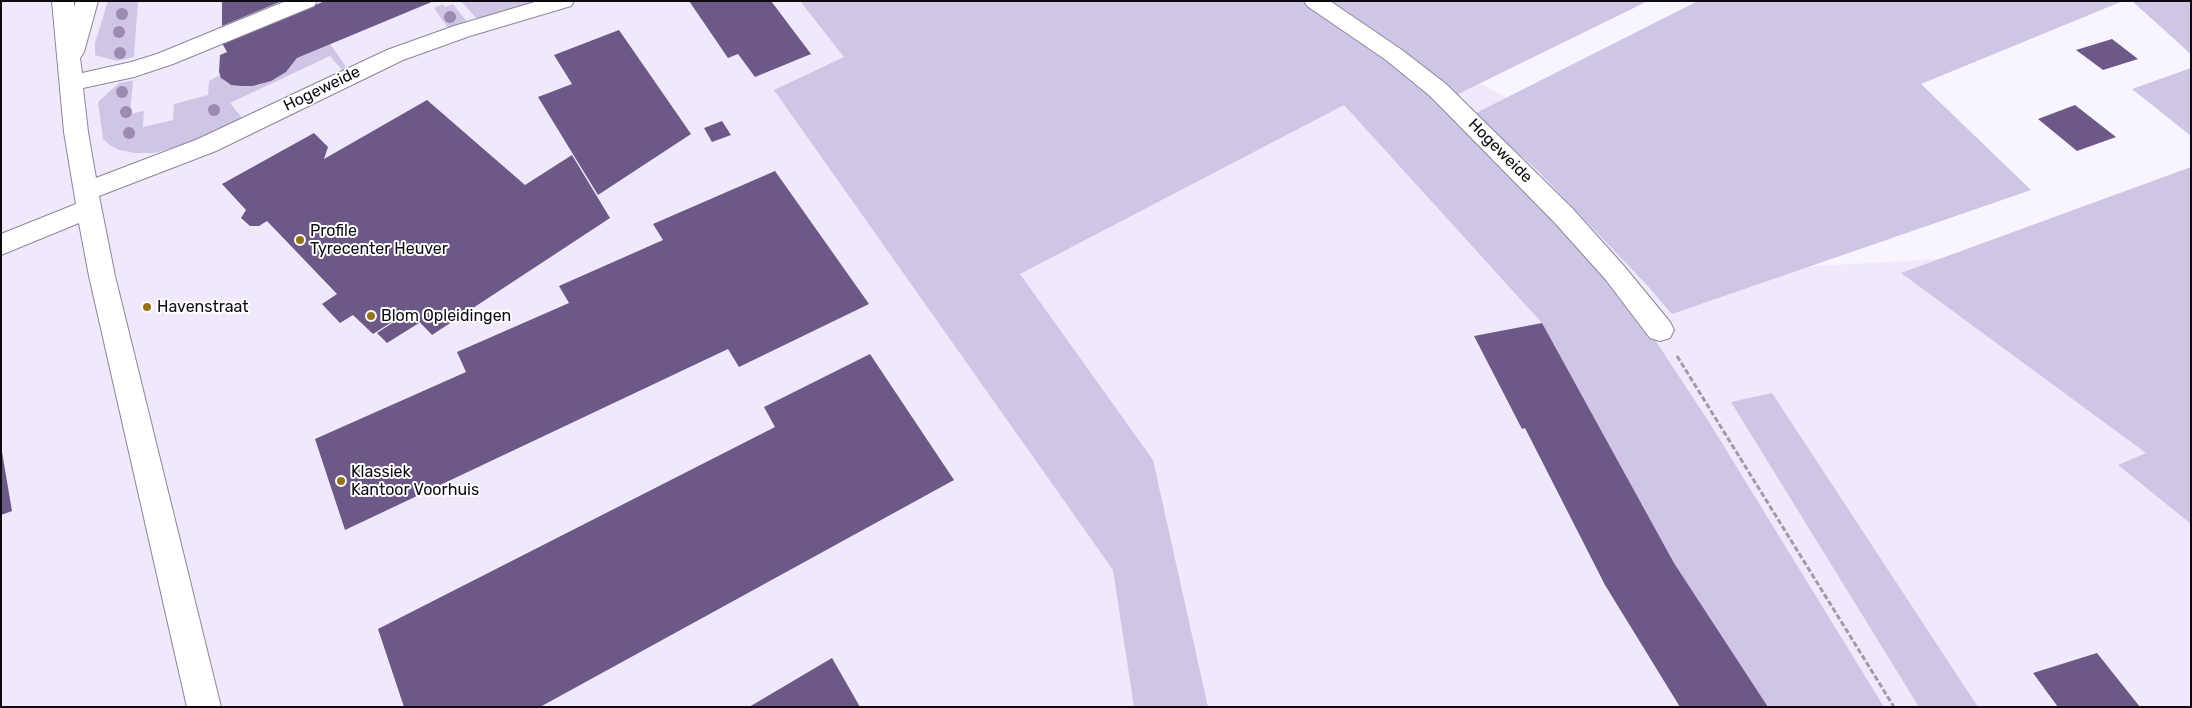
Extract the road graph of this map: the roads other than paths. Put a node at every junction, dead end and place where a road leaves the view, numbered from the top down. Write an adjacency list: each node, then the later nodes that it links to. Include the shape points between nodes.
1 (63, 1): 6 (street)
2 (87, 1): 6 (street)
3 (306, 1): 6 (street, via 134,69)
4 (563, 1): 7 (street, Hogeweide, via 462,31 369,66)
5 (1315, 1): 9 (street, Hogeweide, via 1394,55 1444,96 1563,215)
6 (71, 73): 7 (street)
7 (87, 200): 8 (street, Hogeweide); 10 (street)
8 (1, 245)
9 (1660, 330)
10 (204, 707)

